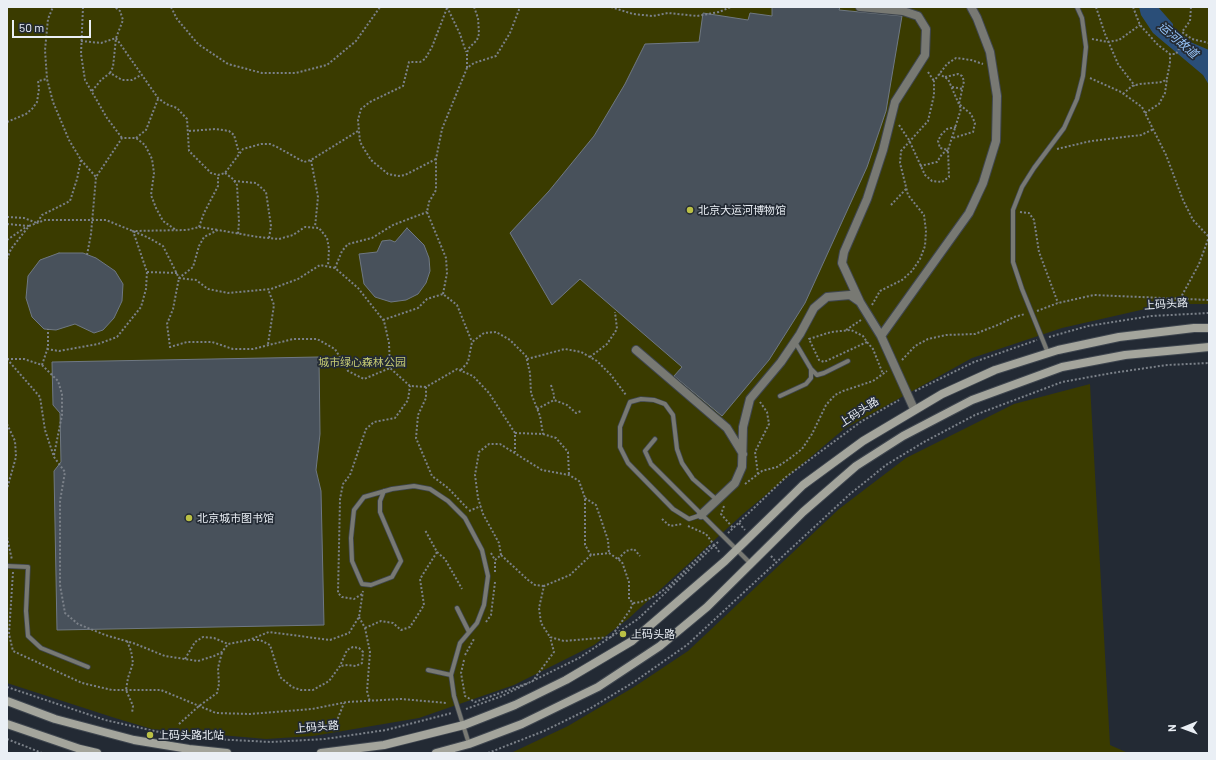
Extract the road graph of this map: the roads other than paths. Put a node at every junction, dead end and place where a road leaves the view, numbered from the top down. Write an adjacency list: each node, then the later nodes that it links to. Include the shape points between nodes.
1 (860, 7): 4 (street, via 903,11 918,16 926,30 925,55 895,102 867,199 844,252 842,263)
2 (971, 7): 6 (street, via 990,52 997,96 996,141 983,183 969,213)
3 (1077, 7): 10 (lane, via 1082,18 1086,48 1077,99 1064,128 1022,187 1013,210 1013,262)
4 (860, 302): 6 (street); 7 (street, via 850,295 827,297 814,308)
5 (1209, 328): 10 (main road, via 1119,337)
6 (881, 336): 14 (street)
7 (795, 342): 12 (lane); 16 (street, via 750,400 743,427)
8 (1209, 347): 21 (main road, via 1125,355 1062,367 972,400 904,436 856,466 803,512)
9 (636, 350): 16 (street, via 727,428)
10 (1048, 353): 14 (main road, via 995,370)
11 (848, 361): 12 (lane, via 817,375)
12 (810, 369): 13 (lane, via 811,378 806,384)
13 (780, 396)
14 (914, 409): 20 (main road, via 863,441 803,485)
15 (655, 439): 19 (lane, via 645,451 651,464)
16 (743, 454): 18 (street, via 742,468 735,483)
17 (384, 491): 17 (lane, via 364,497 354,510 350,538 352,561 358,578 364,584 372,585 392,577 401,561 380,512 380,501); 24 (lane, via 414,486 430,489 448,501 465,518 482,550 488,576 484,605 477,623)
18 (716, 500): 19 (street); 19 (lane, via 693,479 682,463 677,449 673,415 665,404 641,399 630,402 620,427 620,447 628,463 673,509 689,519)
19 (701, 515): 20 (lane)
20 (736, 550): 21 (lane); 30 (main road, via 632,641 566,680 515,705)
21 (751, 564): 31 (main road, via 707,607 660,646 598,687 522,724)
22 (7, 566): 25 (lane, via 28,567 28,636 41,648)
23 (457, 608): 24 (lane)
24 (469, 632): 27 (lane, via 460,643)
25 (88, 667)
26 (428, 670): 27 (lane)
27 (452, 675): 30 (lane, via 454,696)
28 (7, 701): 33 (main road, via 55,719 134,740)
29 (7, 724): 32 (main road)
30 (464, 725): 31 (lane); 34 (main road, via 384,745)
31 (470, 744): 35 (main road)
32 (97, 753)
33 (227, 753)
34 (321, 753)
35 (436, 753)

